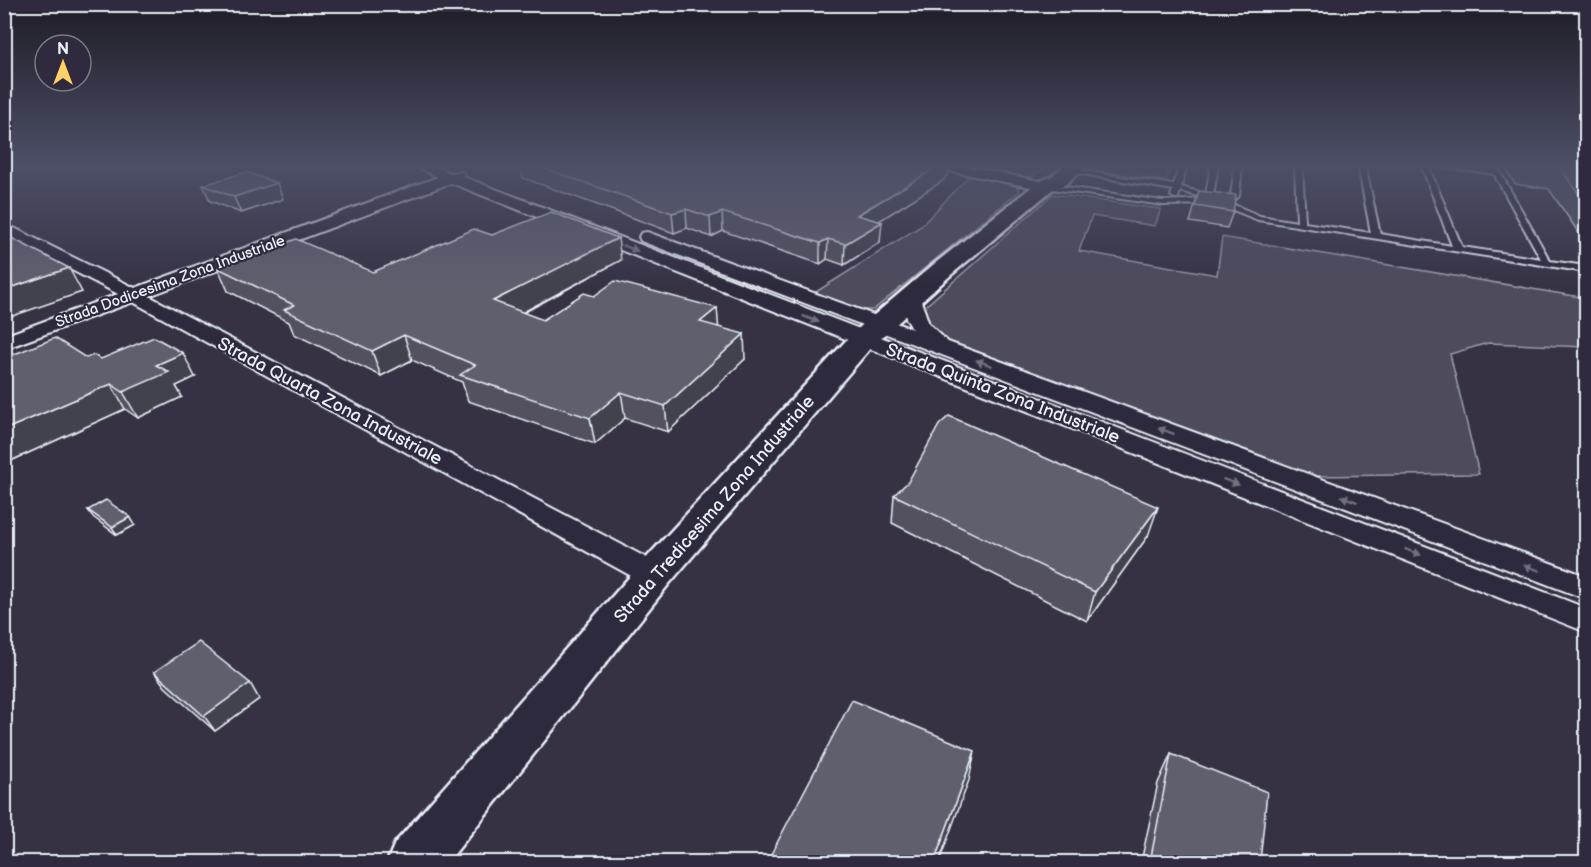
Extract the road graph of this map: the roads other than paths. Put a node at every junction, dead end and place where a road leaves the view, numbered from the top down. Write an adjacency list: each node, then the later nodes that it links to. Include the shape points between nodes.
1 (369, 205): 15 (street, Strada Dodicesima Zona Industriale)
2 (548, 205): 17 (street, Strada Quinta Zona Industriale)
3 (1021, 205): 16 (main road, Strada Tredicesima Zona Industriale)
4 (1227, 205): 9 (lane, via 1258,218)
5 (1300, 205): 9 (lane)
6 (1370, 205): 11 (lane)
7 (1441, 205): 12 (lane)
8 (1516, 205): 13 (lane)
9 (1301, 225): 11 (lane)
10 (4, 228): 15 (street, Strada Quarta Zona Industriale)
11 (1376, 237): 12 (lane)
12 (1458, 249): 13 (lane)
13 (1547, 263): 14 (lane)
14 (1587, 269)
15 (134, 295): 18 (street, Strada Dodicesima Zona Industriale); 20 (street, Strada Quarta Zona Industriale)
16 (911, 296): 17 (main road, Strada Tredicesima Zona Industriale); 19 (street, via 921,330)
17 (871, 332): 19 (street, Strada Quinta Zona Industriale); 20 (main road, Strada Tredicesima Zona Industriale); 22 (street, Strada Quinta Zona Industriale, one-way to 22)
18 (4, 343)
19 (949, 350): 21 (street, Strada Quinta Zona Industriale, one-way to 19)
20 (654, 575): 23 (main road, Strada Tredicesima Zona Industriale)
21 (1587, 588)
22 (1587, 620)
23 (414, 862)

